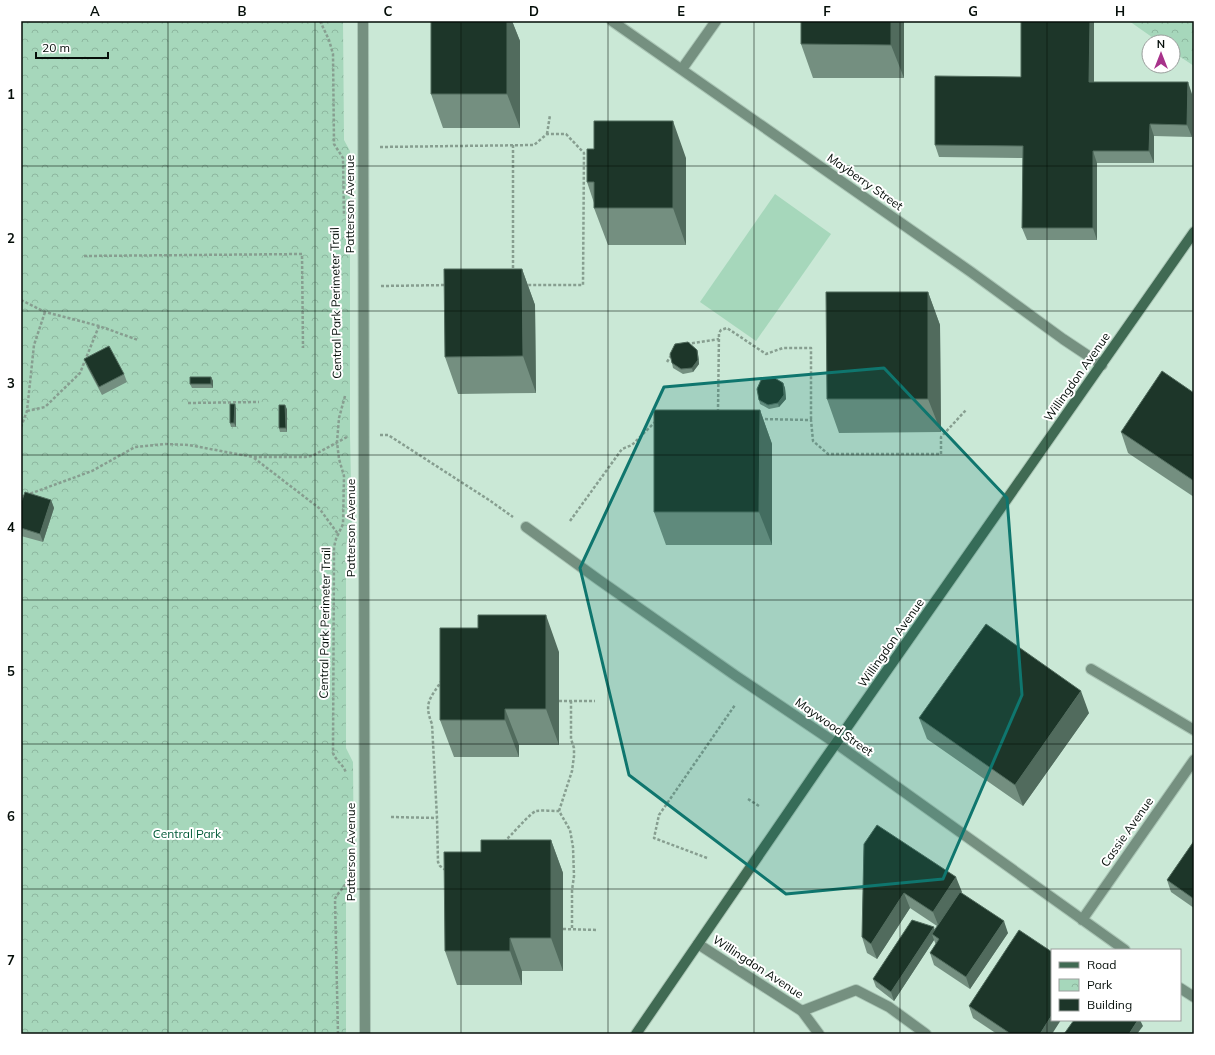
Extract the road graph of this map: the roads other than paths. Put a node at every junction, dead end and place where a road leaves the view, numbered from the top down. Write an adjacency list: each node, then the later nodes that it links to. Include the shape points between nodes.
1 (363, 21): 18 (street, Patterson Avenue)
2 (612, 21): 4 (street, Mayberry Street)
3 (716, 21): 4 (street)
4 (682, 69): 6 (street, Mayberry Street)
5 (1194, 232): 6 (main road, Willingdon Avenue)
6 (1102, 365): 10 (main road, Willingdon Avenue)
7 (526, 527): 10 (street, Maywood Street, via 736,676)
8 (1091, 669): 9 (street)
9 (1194, 730)
10 (837, 744): 12 (street, Maywood Street); 13 (main road, Willingdon Avenue)
11 (1194, 760): 12 (street, Cassie Avenue)
12 (1082, 920): 14 (street, Maywood Street)
13 (698, 944): 17 (street, Willingdon Avenue); 19 (main road)
14 (1125, 949)
15 (1181, 989): 16 (street)
16 (1194, 997)
17 (802, 1010): 20 (street, Willingdon Avenue); 21 (street, via 856,990 889,1007)
18 (365, 1034)
19 (636, 1034)
20 (819, 1034)
21 (926, 1034)

